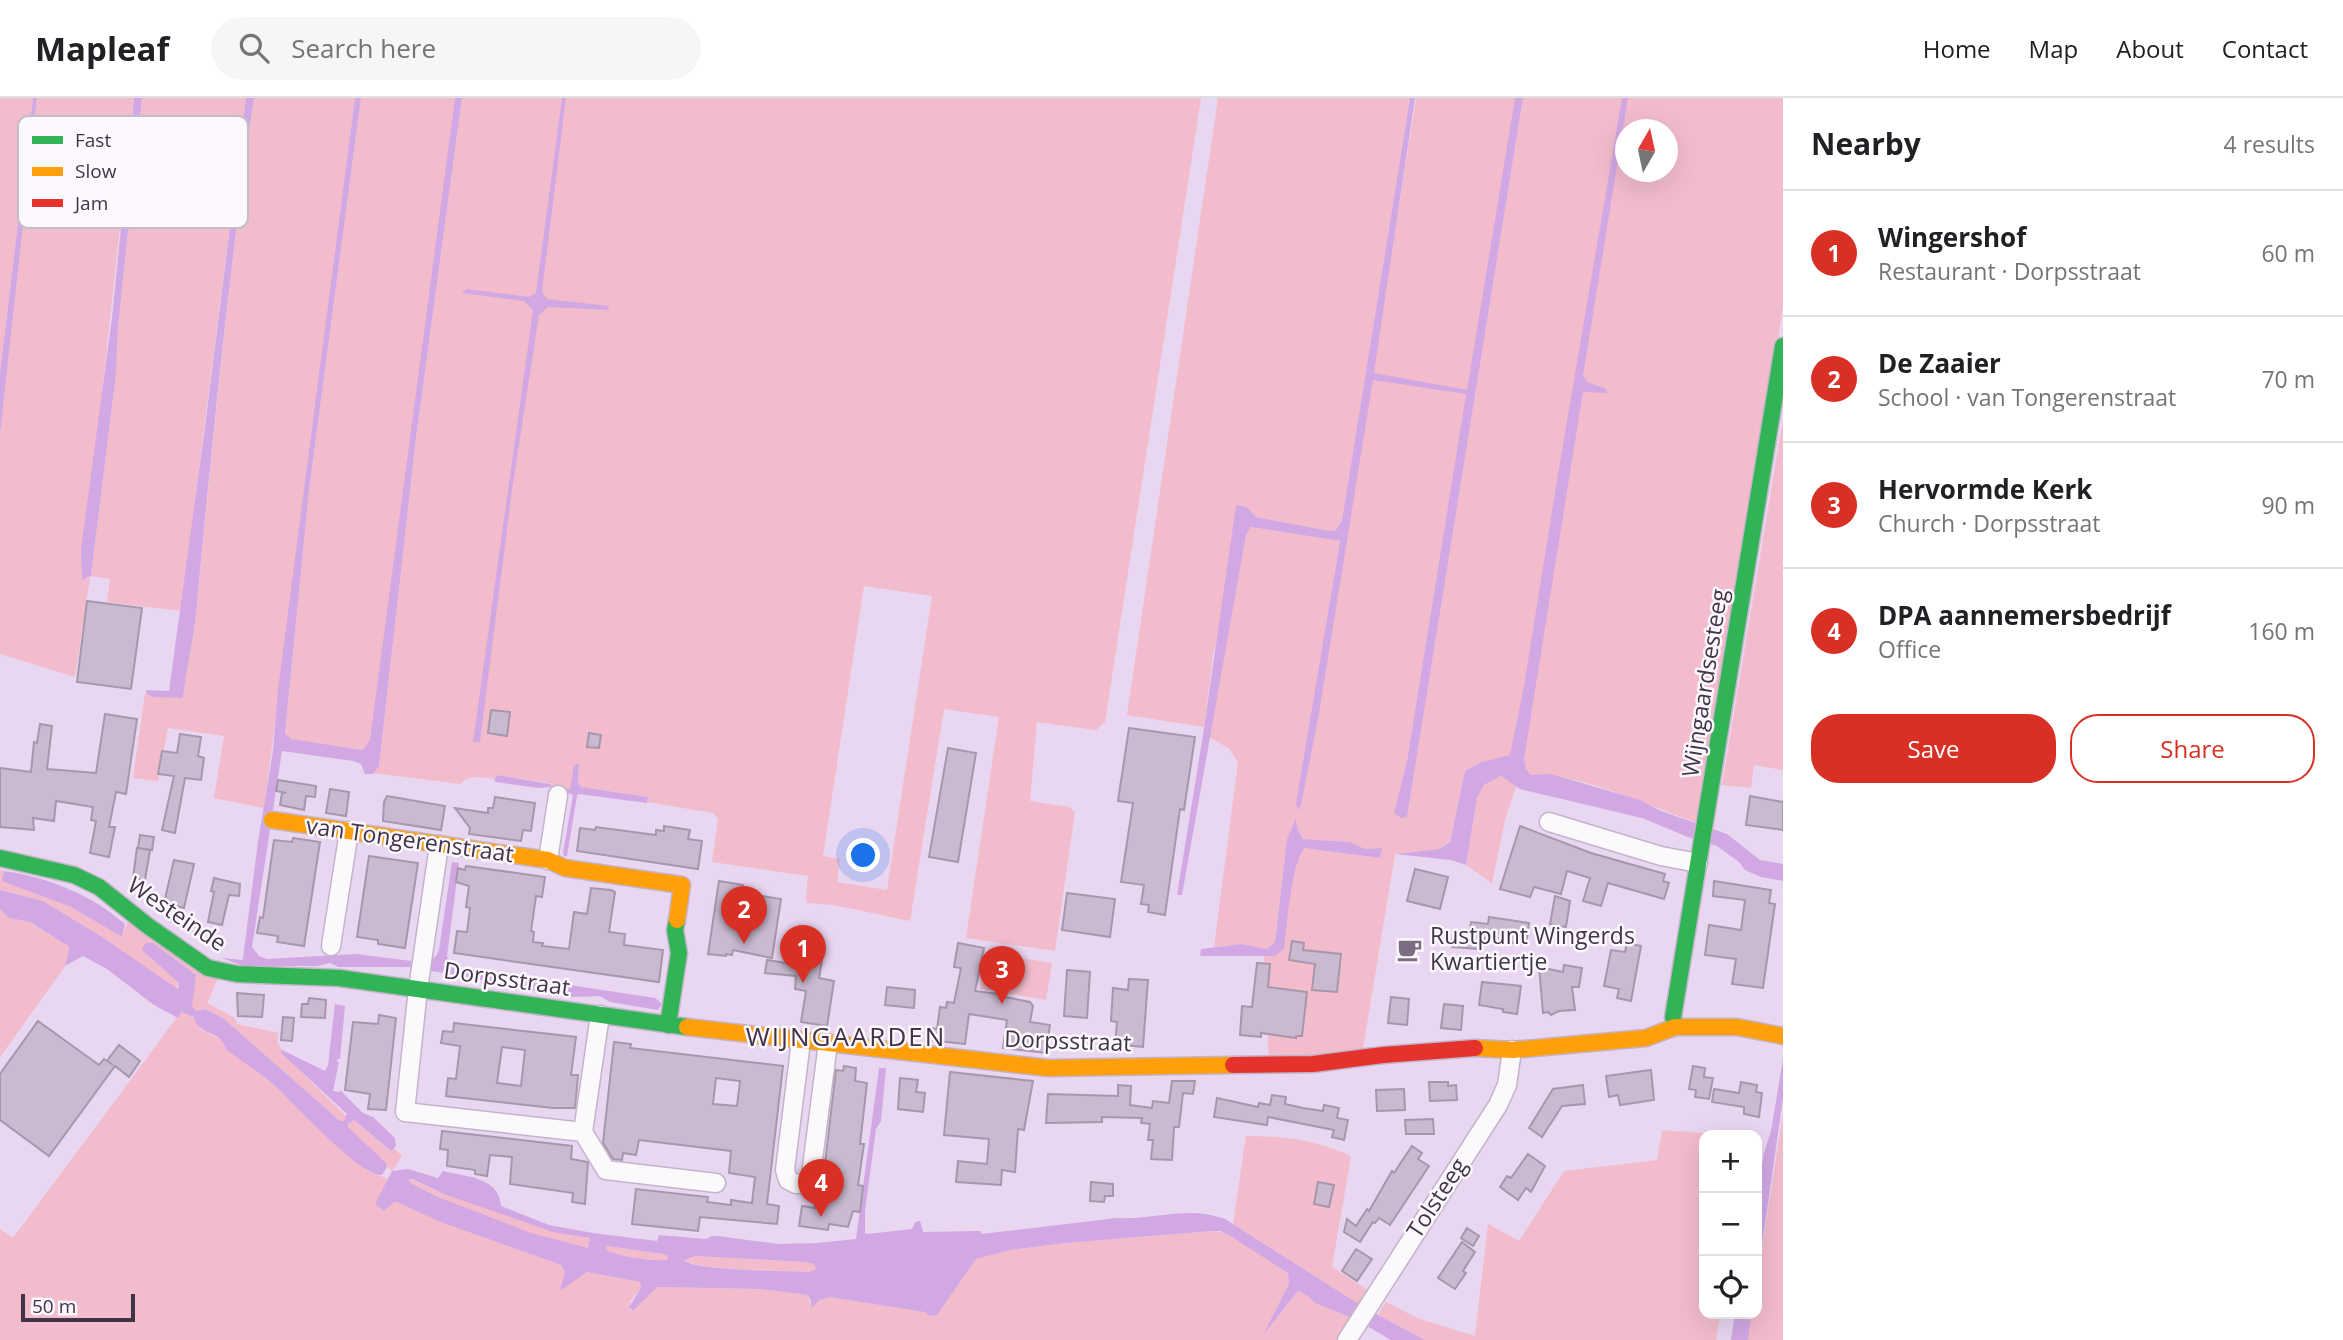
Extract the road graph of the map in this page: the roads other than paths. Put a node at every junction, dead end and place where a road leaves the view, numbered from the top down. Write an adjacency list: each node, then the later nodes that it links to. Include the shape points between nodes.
1 (1783, 346): 9 (street, Wijngaardsesteeg)
2 (558, 794): 8 (street)
3 (272, 820): 5 (street, van Tongerenstraat)
4 (1549, 822): 9 (street)
5 (349, 831): 6 (street, van Tongerenstraat); 10 (street)
6 (439, 845): 8 (street, van Tongerenstraat); 11 (street)
7 (0, 858): 11 (street, Westeinde, via 74,875 99,887 208,968 237,974 339,978)
8 (548, 860): 13 (street, van Tongerenstraat, via 565,868 682,885 675,930 679,953)
9 (1698, 863): 14 (street, Wijngaardsesteeg, via 1672,1017)
10 (331, 946)
11 (420, 973): 12 (street, Dorpsstraat); 19 (street, via 405,1112)
12 (600, 1015): 13 (street, Dorpsstraat); 19 (street)
13 (668, 1025): 16 (street, Dorpsstraat)
14 (1675, 1027): 15 (street, Dorpsstraat, via 1737,1027); 18 (street, Dorpsstraat, via 1646,1038)
15 (1783, 1036)
16 (801, 1041): 17 (street, Dorpsstraat); 17 (street, via 785,1170 788,1180 796,1184 806,1183 811,1175)
17 (828, 1043): 18 (street, Dorpsstraat, via 1089,1069 1313,1064 1474,1048)
18 (1512, 1050): 21 (street, Tolsteeg, via 1507,1085 1498,1105)
19 (583, 1132): 20 (street, via 606,1170)
20 (716, 1183)
21 (1350, 1334)

